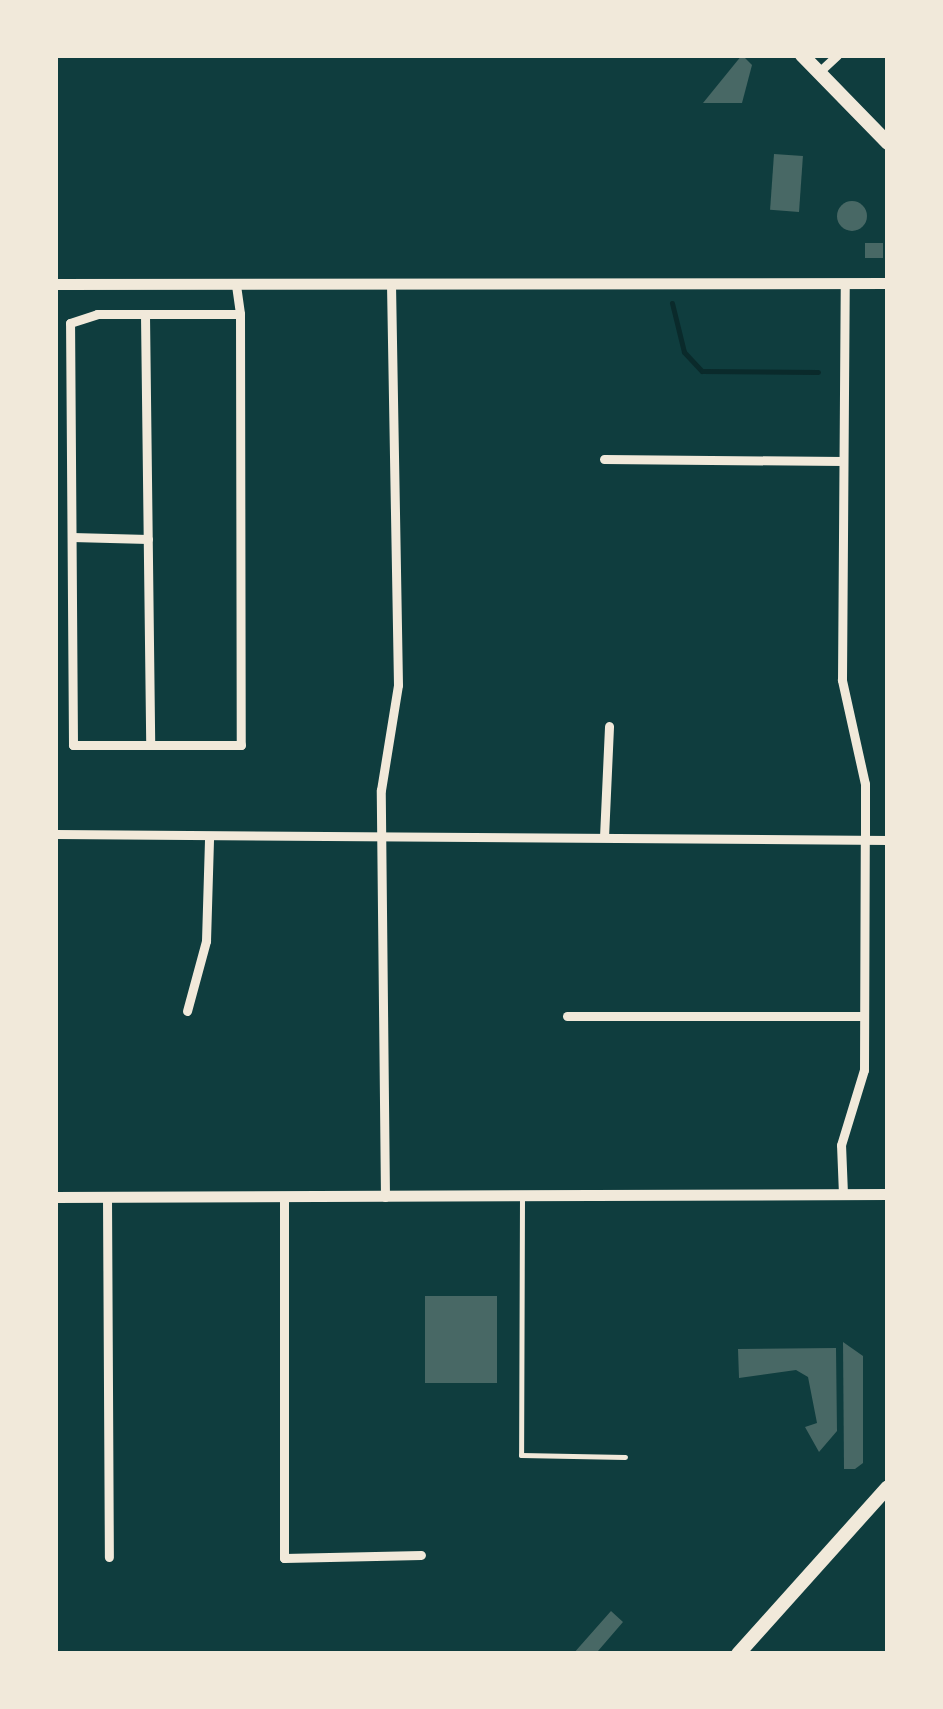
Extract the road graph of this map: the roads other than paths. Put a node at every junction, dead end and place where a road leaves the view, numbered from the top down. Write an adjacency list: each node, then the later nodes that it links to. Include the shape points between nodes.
1 (802, 55): 3 (main road)
2 (837, 55): 3 (street)
3 (819, 72): 4 (main road)
4 (888, 143)
5 (392, 283): 8 (street); 9 (street); 21 (street, via 398,685 381,790)
6 (888, 283): 8 (street)
7 (55, 284): 9 (street)
8 (845, 284): 13 (street)
9 (236, 285): 10 (street)
10 (240, 314): 11 (street); 17 (street, via 242,745)
11 (145, 315): 14 (street, via 70,323); 15 (street)
12 (604, 459): 13 (street)
13 (844, 461): 22 (street, via 842,680 865,784)
14 (72, 537): 15 (street); 17 (street, via 74,745)
15 (148, 538): 17 (street)
16 (609, 726): 19 (street)
17 (150, 745)
18 (55, 834): 20 (street)
19 (604, 837): 21 (street); 22 (street)
20 (208, 838): 21 (street); 24 (street, via 206,940)
21 (384, 838): 33 (street)
22 (865, 840): 23 (street); 26 (street)
23 (888, 840)
24 (187, 1011)
25 (567, 1016): 26 (street)
26 (864, 1016): 27 (street, via 864,1070 840,1145)
27 (842, 1194): 28 (street); 29 (street)
28 (888, 1194)
29 (522, 1195): 33 (street); 34 (lane, via 520,1455)
30 (55, 1197): 31 (street)
31 (107, 1197): 32 (street); 37 (street)
32 (284, 1197): 33 (street); 36 (street, via 284,1558)
33 (386, 1197)
34 (625, 1457)
35 (888, 1487): 38 (main road)
36 (421, 1556)
37 (109, 1557)
38 (738, 1654)

